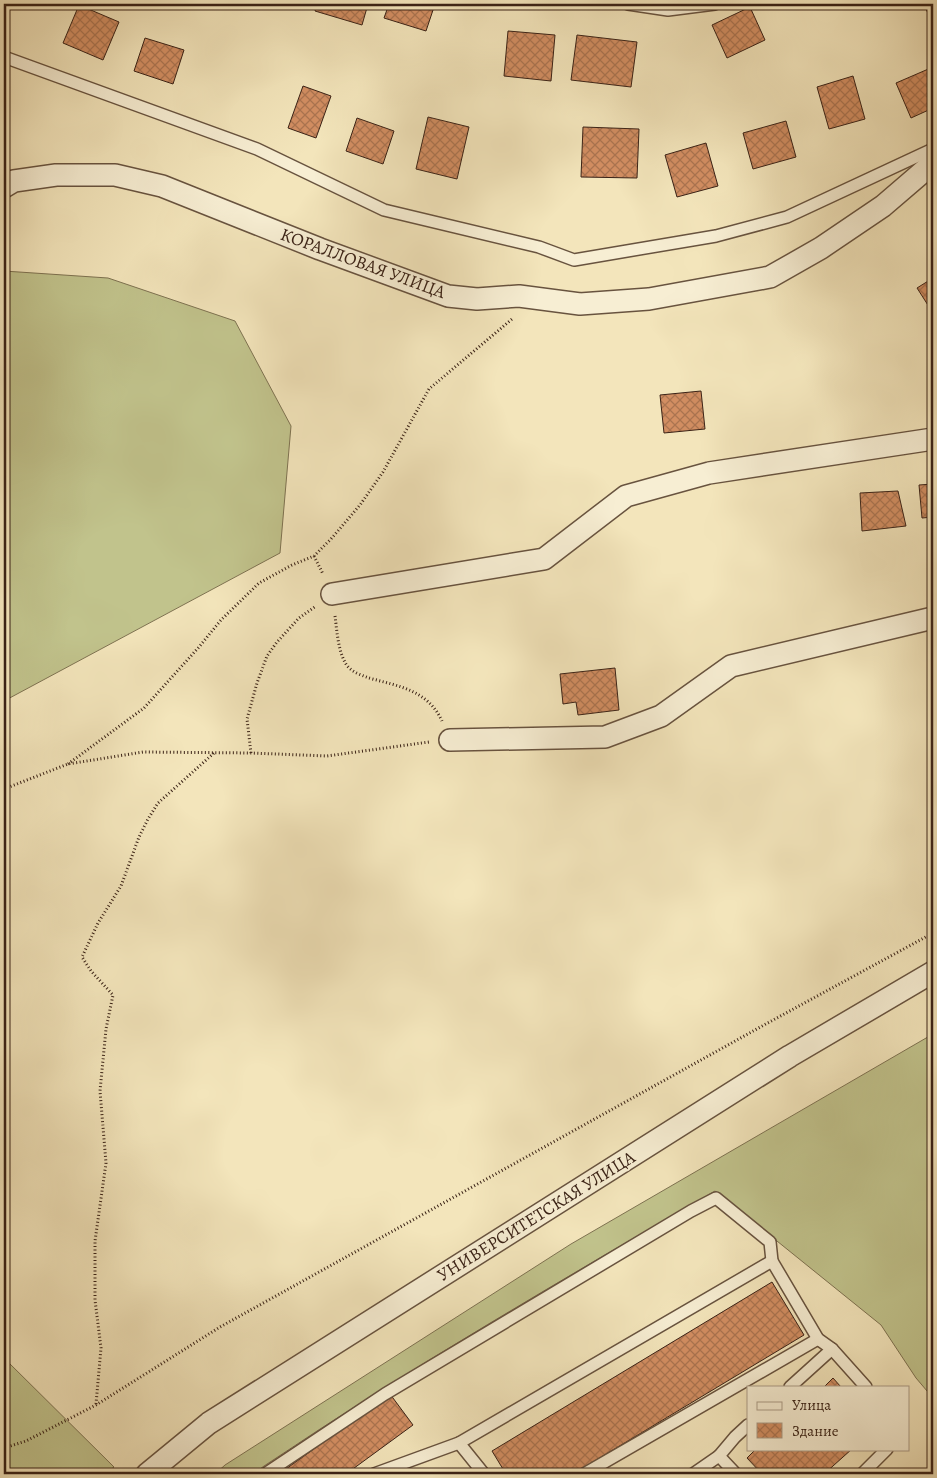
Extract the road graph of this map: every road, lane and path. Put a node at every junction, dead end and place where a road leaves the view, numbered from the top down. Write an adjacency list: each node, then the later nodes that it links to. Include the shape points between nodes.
1 (628, 4): 2 (lane, via 668,10)
2 (715, 4)
3 (4, 57): 4 (lane, via 256,150 384,210 539,248 574,260 716,236 787,217)
4 (933, 149)
5 (933, 163): 7 (street, КОРАЛЛОВАЯ УЛИЦА, via 883,206 821,248 770,277 649,299 580,304)
6 (4, 187): 7 (street, КОРАЛЛОВАЯ УЛИЦА, via 14,181 56,175 115,175 162,186 448,296)
7 (538, 298): 9 (path, via 429,389 360,505)
8 (933, 439): 10 (street, via 709,473 626,496 544,559)
9 (314, 556): 10 (path); 15 (path, via 259,583 221,620 144,708)
10 (332, 594): 12 (path, via 339,644 347,666 359,675 404,687 424,697 439,715); 14 (path, via 299,618 267,656 247,719)
11 (933, 618): 12 (street, via 731,666 661,716 605,736)
12 (450, 740): 14 (path, via 327,756)
13 (214, 753): 14 (path); 15 (path, via 143,752); 24 (path, via 158,803 139,836 121,886 82,957 113,995 100,1091 106,1162 95,1241 95,1300 101,1348)
14 (250, 753)
15 (68, 764): 16 (path)
16 (4, 789)
17 (933, 933): 24 (path, via 220,1327)
18 (933, 972): 30 (street, УНИВЕРСИТЕТСКАЯ УЛИЦА, via 790,1056 209,1422)
19 (772, 1261): 20 (lane); 26 (lane); 31 (lane, via 770,1242 716,1198 385,1394)
20 (818, 1339): 21 (lane); 34 (lane)
21 (832, 1349): 22 (lane); 23 (lane)
22 (791, 1386)
23 (865, 1386)
24 (96, 1405): 27 (path, via 26,1441)
25 (747, 1426): 29 (lane)
26 (460, 1443): 32 (lane); 33 (lane)
27 (4, 1448)
28 (885, 1450): 37 (lane)
29 (720, 1456): 35 (lane); 36 (lane)
30 (147, 1474)
31 (264, 1474)
32 (374, 1474)
33 (484, 1474)
34 (584, 1474)
35 (693, 1474)
36 (736, 1474)
37 (862, 1474)

